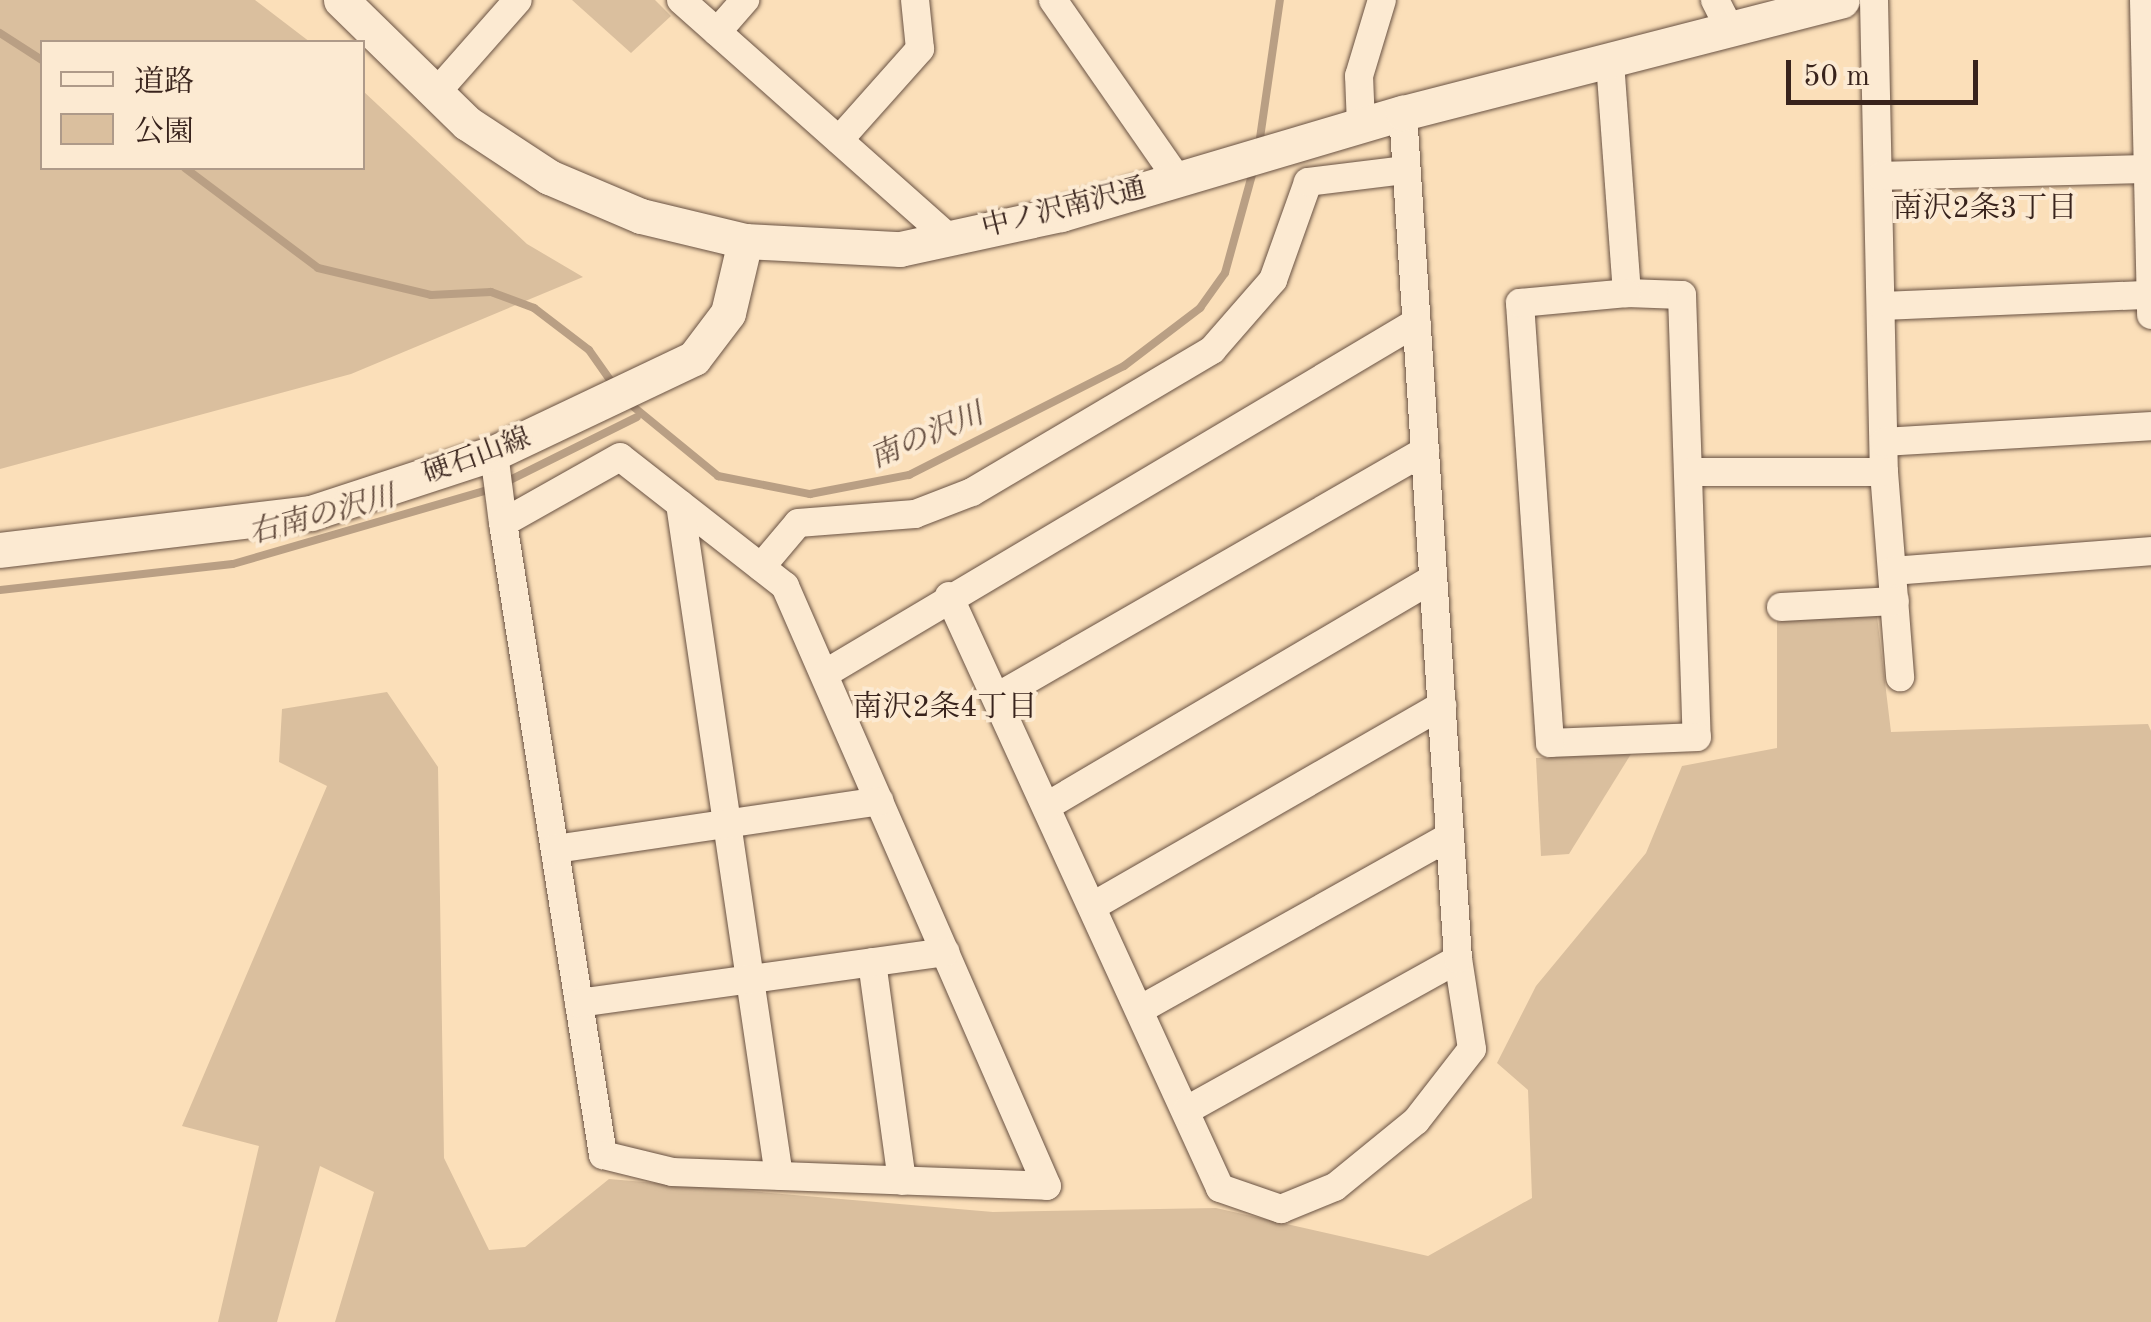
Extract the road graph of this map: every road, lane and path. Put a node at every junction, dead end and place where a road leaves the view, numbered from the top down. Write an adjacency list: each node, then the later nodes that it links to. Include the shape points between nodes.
1 (341, 0): 14 (street, 中ノ沢南沢通)
2 (518, 0): 14 (street)
3 (681, 0): 12 (street)
4 (745, 0): 12 (street)
5 (915, 0): 17 (street, via 920,49)
6 (1053, 0): 21 (street)
7 (1382, 0): 16 (street)
8 (1842, 0): 11 (street, 中ノ沢南沢通)
9 (1874, 0): 20 (street)
10 (2144, 0): 19 (street)
11 (1722, 14): 13 (street, 中ノ沢南沢通)
12 (717, 32): 17 (street)
13 (1610, 62): 15 (street, 中ノ沢南沢通); 24 (street)
14 (434, 94): 23 (street, 中ノ沢南沢通, via 549,177 641,216)
15 (1403, 112): 16 (street, 中ノ沢南沢通); 18 (street)
16 (1347, 129): 21 (street, 中ノ沢南沢通)
17 (839, 140): 22 (street)
18 (1406, 170): 28 (street); 39 (street, via 1308,182 1273,280 1212,350 972,492 915,514 798,523)
19 (2149, 170): 20 (street); 25 (street)
20 (1881, 176): 26 (street)
21 (1178, 180): 22 (street, 中ノ沢南沢通)
22 (949, 238): 23 (street, 中ノ沢南沢通, via 900,249)
23 (745, 242): 32 (street, 硬石山線, via 716,338 650,381)
24 (1626, 293): 33 (street, via 1682,295); 33 (street, via 1520,303 1550,743 1696,737)
25 (2150, 295): 26 (street); 27 (street)
26 (1882, 306): 30 (street)
27 (2151, 315)
28 (1416, 322): 31 (street); 42 (street)
29 (2151, 426): 30 (street)
30 (1884, 442): 34 (street)
31 (1425, 451): 41 (street); 47 (street)
32 (494, 453): 36 (street); 37 (street, 硬石山線, via 311,514)
33 (1688, 472): 34 (street)
34 (1884, 472): 40 (street)
35 (680, 504): 36 (street, via 620,457); 39 (street); 51 (street)
36 (503, 523): 53 (street)
37 (0, 550)
38 (2151, 551): 40 (street)
39 (761, 567): 45 (street, via 785,586)
40 (1893, 571): 43 (street)
41 (1433, 579): 48 (street); 50 (street)
42 (949, 596): 45 (street); 47 (street)
43 (1895, 601): 44 (street); 46 (street)
44 (1780, 608)
45 (826, 673): 49 (street)
46 (1900, 677)
47 (998, 696): 50 (street)
48 (1442, 705): 52 (street); 54 (street)
49 (879, 800): 51 (street); 55 (street)
50 (1048, 806): 54 (street)
51 (724, 824): 53 (street); 58 (street)
52 (1450, 836): 56 (street); 60 (street)
53 (555, 850): 59 (street)
54 (1094, 906): 60 (street)
55 (945, 952): 57 (street); 63 (street, via 1046,1186)
56 (1458, 960): 61 (street); 61 (street, via 1472,1049 1416,1121 1335,1188 1281,1209 1220,1188)
57 (872, 962): 58 (street); 63 (street)
58 (750, 979): 59 (street); 62 (street)
59 (579, 1003): 62 (street, via 603,1155 672,1172)
60 (1141, 1010): 61 (street)
61 (1187, 1110)
62 (779, 1176): 63 (street)
63 (902, 1181)

